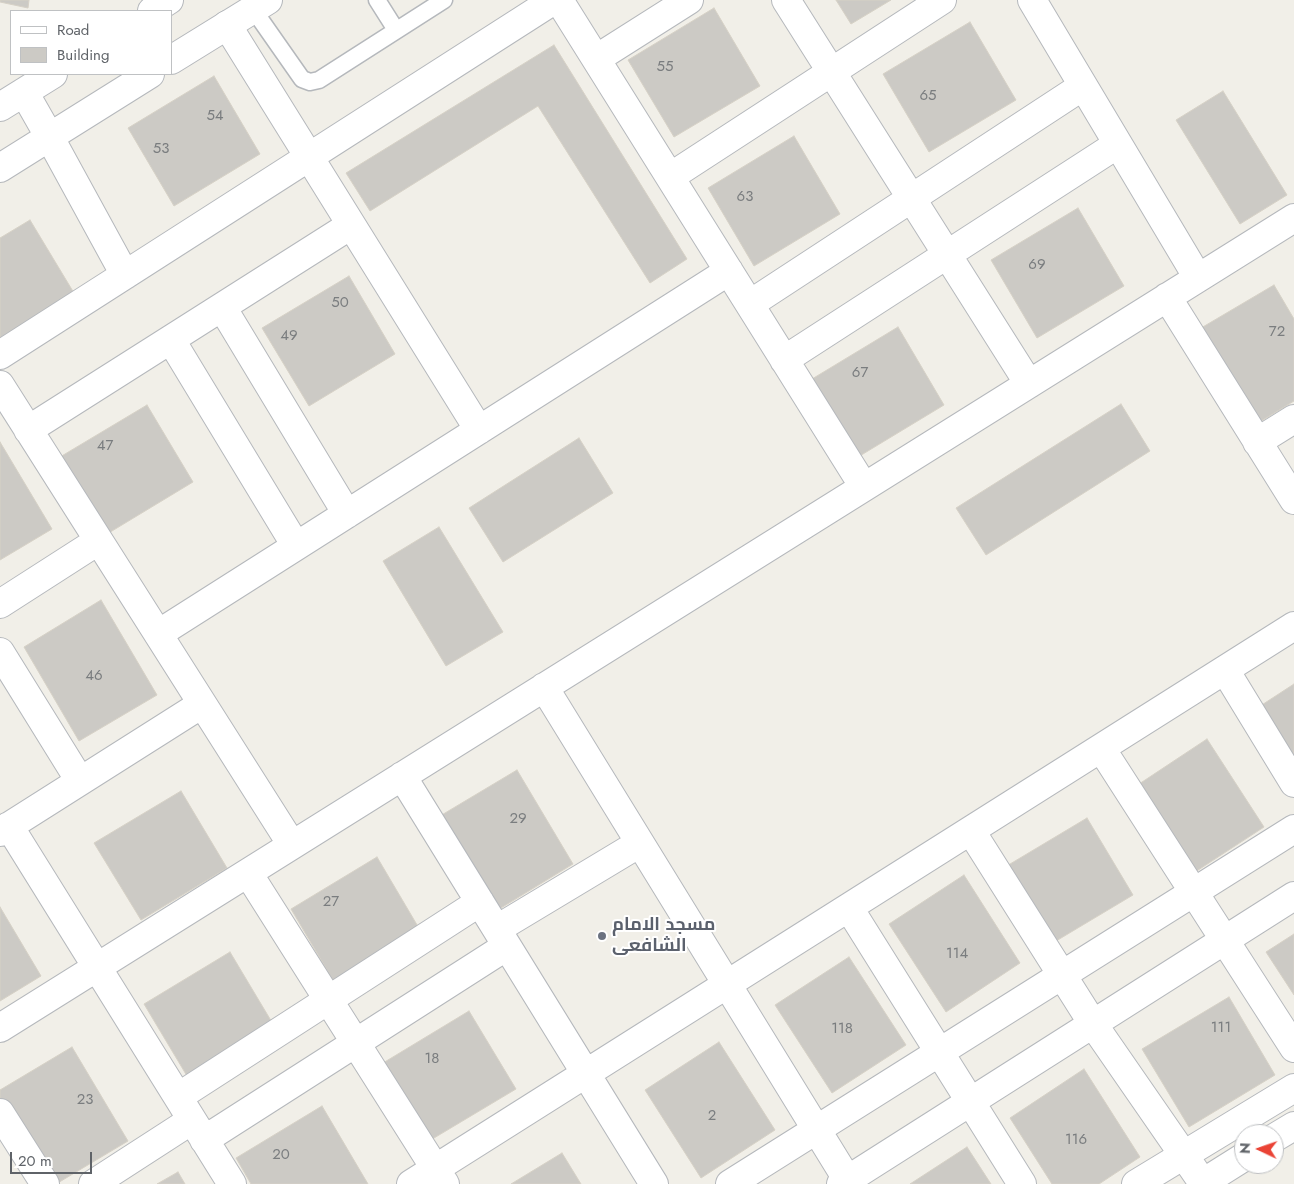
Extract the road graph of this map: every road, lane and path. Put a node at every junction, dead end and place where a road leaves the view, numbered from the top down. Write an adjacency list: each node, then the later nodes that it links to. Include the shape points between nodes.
1 (170, 0): 11 (street)
2 (377, 0): 13 (lane)
3 (444, 0): 13 (lane)
4 (554, 0): 24 (street)
5 (559, 0): 14 (street)
6 (689, 0): 14 (street)
7 (786, 0): 16 (street)
8 (942, 0): 16 (street)
9 (1032, 0): 19 (street)
10 (260, 5): 12 (street); 13 (lane, via 302,79 310,82 319,80)
11 (154, 10)
12 (227, 26): 15 (street); 24 (street)
13 (396, 30)
14 (596, 58): 26 (street)
15 (172, 59)
16 (832, 72): 26 (street); 27 (street)
17 (51, 75): 20 (street)
18 (148, 75): 22 (street)
19 (1083, 86): 23 (street); 27 (street)
20 (24, 92): 21 (street); 22 (street)
21 (0, 107)
22 (49, 136): 25 (street); 32 (street)
23 (1118, 144): 30 (street); 33 (street)
24 (309, 157): 29 (street); 32 (street)
25 (0, 168)
26 (670, 177): 31 (street)
27 (912, 199): 30 (street); 35 (street)
28 (1294, 218): 33 (street)
29 (351, 225): 36 (street); 44 (street)
30 (947, 254): 39 (street); 40 (street)
31 (729, 271): 35 (street); 44 (street)
32 (125, 275): 38 (street)
33 (1198, 278): 34 (street)
34 (1167, 297): 40 (street); 45 (street)
35 (750, 304): 39 (street)
36 (222, 308): 37 (street); 48 (street)
37 (171, 340): 43 (street); 50 (street)
38 (0, 355)
39 (784, 360): 46 (street)
40 (1028, 384): 46 (street)
41 (0, 386): 43 (street)
42 (1294, 419): 45 (street)
43 (28, 430): 49 (street)
44 (479, 430): 48 (street)
45 (1257, 442): 47 (street)
46 (864, 487): 56 (street)
47 (1294, 500)
48 (347, 514): 50 (street)
49 (98, 540): 51 (street); 53 (street)
50 (296, 546): 53 (street)
51 (0, 604)
52 (1294, 626): 55 (street)
53 (158, 634): 57 (street)
54 (0, 652): 60 (street)
55 (1225, 670): 58 (street); 61 (street)
56 (544, 687): 59 (street); 65 (street)
57 (202, 704): 60 (street); 66 (street)
58 (1101, 748): 64 (street); 68 (street)
59 (402, 776): 66 (street); 70 (street)
60 (80, 781): 62 (street)
61 (1294, 783)
62 (4, 829): 74 (street)
63 (1294, 829): 68 (street)
64 (971, 830): 71 (street); 75 (street)
65 (640, 843): 72 (street); 76 (street)
66 (292, 845): 67 (street)
67 (248, 873): 74 (street); 77 (street)
68 (1193, 893): 73 (street); 75 (street)
69 (1294, 896): 73 (street)
70 (480, 902): 72 (street); 77 (street)
71 (849, 908): 76 (street); 82 (street)
72 (502, 938): 80 (street); 83 (street)
73 (1224, 941): 78 (street); 81 (street)
74 (97, 967): 79 (street); 87 (street)
75 (1062, 975): 78 (street); 82 (street)
76 (727, 985): 83 (street); 88 (street)
77 (329, 1000): 80 (street); 87 (street)
78 (1093, 1024): 85 (street); 89 (street)
79 (0, 1028)
80 (356, 1042): 87 (street); 91 (street)
81 (1294, 1048)
82 (939, 1053): 85 (street); 88 (street)
83 (586, 1074): 91 (street); 97 (street)
84 (1294, 1088): 89 (street)
85 (969, 1102): 92 (street); 99 (street)
86 (0, 1113): 93 (street)
87 (191, 1119): 94 (street); 95 (street)
88 (816, 1130): 92 (street); 98 (street)
89 (1182, 1155): 100 (street); 101 (street)
90 (1234, 1163): 101 (street)
91 (440, 1176): 96 (street)
92 (846, 1183)
93 (45, 1184)
94 (93, 1184)
95 (232, 1184)
96 (411, 1184)
97 (654, 1184)
98 (730, 1184)
99 (1022, 1184)
100 (1136, 1184)
101 (1202, 1184)

